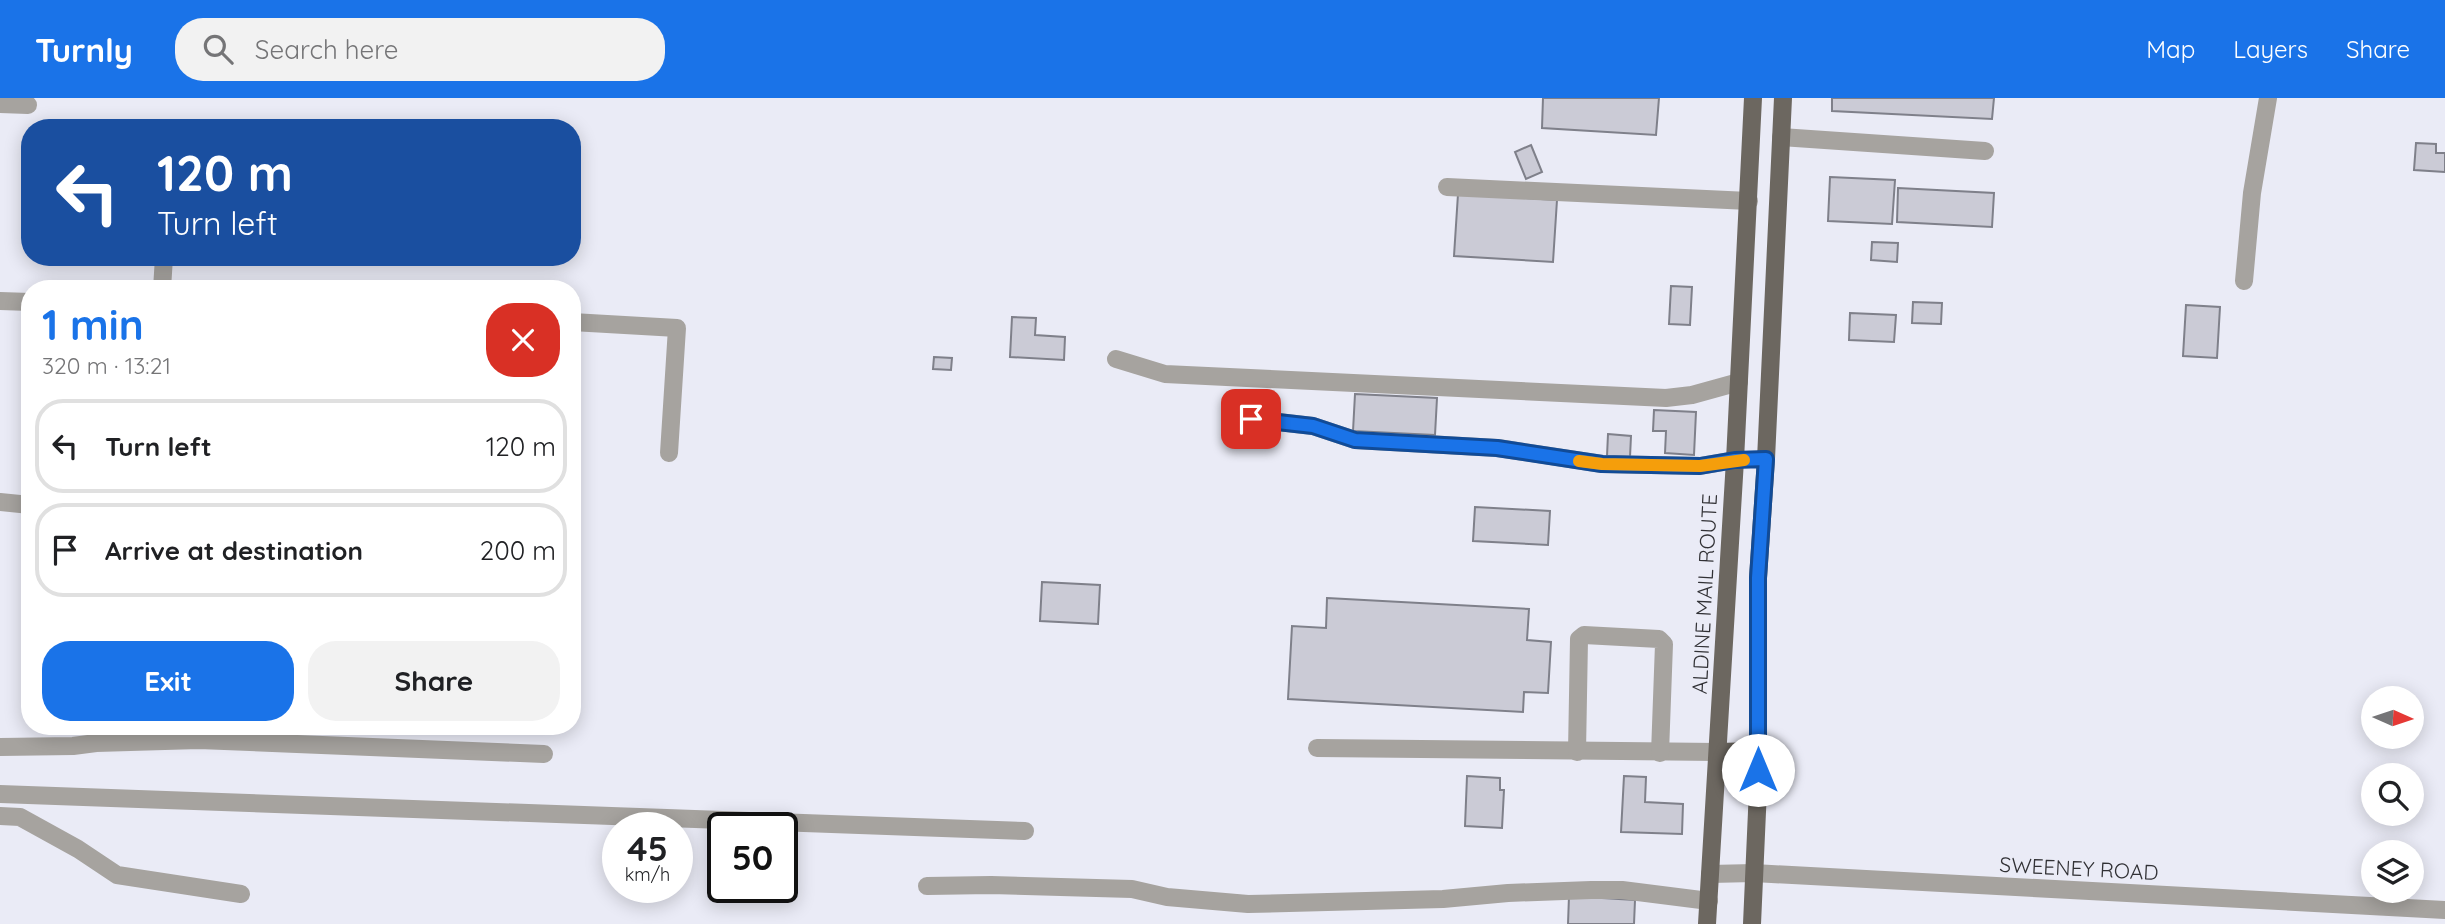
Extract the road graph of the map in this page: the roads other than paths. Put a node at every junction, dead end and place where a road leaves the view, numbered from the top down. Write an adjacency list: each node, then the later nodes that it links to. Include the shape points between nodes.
1 (1753, 98): 7 (main road, ALDINE MAIL ROUTE)
2 (1783, 98): 6 (main road)
3 (2268, 98): 11 (street, via 2252,193)
4 (0, 104): 5 (street)
5 (28, 105)
6 (1781, 137): 7 (main road); 8 (street); 19 (main road)
7 (1751, 138): 10 (main road, ALDINE MAIL ROUTE)
8 (1986, 151)
9 (1447, 187): 10 (street)
10 (1749, 201): 16 (main road, ALDINE MAIL ROUTE)
11 (2244, 281)
12 (0, 301): 13 (street)
13 (21, 302)
14 (581, 323): 18 (street, via 677,328)
15 (1116, 359): 16 (street, via 1165,374 1666,398)
16 (1739, 382): 20 (main road, ALDINE MAIL ROUTE)
17 (1251, 419): 20 (street, via 1313,426 1355,440 1497,448 1602,464 1700,466)
18 (669, 453)
19 (1766, 459): 20 (main road); 25 (main road, via 1758,578)
20 (1735, 460): 27 (main road, ALDINE MAIL ROUTE)
21 (0, 502): 22 (street)
22 (21, 504)
23 (0, 747): 29 (street, via 199,740)
24 (1317, 748): 26 (street)
25 (1758, 751): 27 (main road); 33 (main road)
26 (1577, 752): 28 (street); 28 (street, via 1579,639 1584,635 1659,639 1664,644)
27 (1718, 752): 28 (street); 34 (main road, ALDINE MAIL ROUTE)
28 (1660, 753)
29 (544, 754)
30 (0, 794): 32 (street)
31 (0, 816): 36 (street, via 20,817 117,874)
32 (1025, 831)
33 (1754, 873): 34 (street, SWEENEY ROAD); 38 (street, SWEENEY ROAD); 40 (main road)
34 (1710, 874): 37 (main road, ALDINE MAIL ROUTE)
35 (927, 886): 37 (street, via 1120,889 1248,904 1443,900 1591,890)
36 (241, 894)
37 (1709, 901): 39 (main road, ALDINE MAIL ROUTE)
38 (2445, 910)
39 (1707, 924)
40 (1752, 924)

